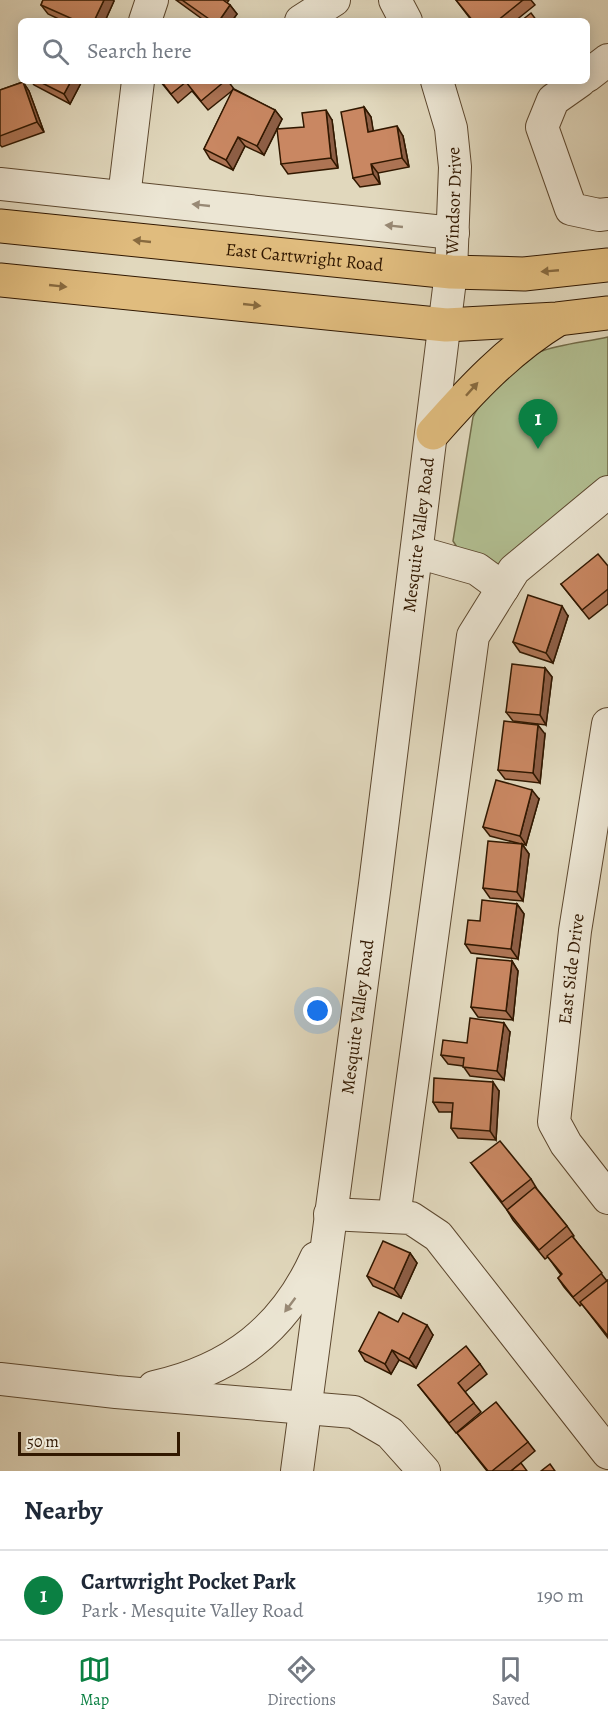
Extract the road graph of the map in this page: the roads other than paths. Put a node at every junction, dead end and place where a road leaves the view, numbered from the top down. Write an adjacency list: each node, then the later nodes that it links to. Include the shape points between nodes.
1 (152, 0): 3 (street)
2 (334, 0): 4 (street)
3 (146, 18)
4 (306, 18)
5 (608, 60): 6 (street)
6 (590, 74)
7 (138, 84): 11 (street)
8 (438, 84): 14 (street, Windsor Drive, via 451,128 455,167)
9 (576, 84): 12 (street, via 554,100 542,128 571,209)
10 (0, 184): 11 (street)
11 (124, 197): 14 (street, one-way to 11)
12 (608, 214)
13 (0, 226): 16 (main road, East Cartwright Road, one-way to 13)
14 (453, 233): 16 (street, Windsor Drive)
15 (608, 265): 16 (main road, East Cartwright Road, one-way to 16, via 524,274)
16 (451, 272): 20 (street, Windsor Drive)
17 (0, 280): 20 (main road, one-way to 20)
18 (608, 313): 19 (main road)
19 (558, 319): 20 (main road); 21 (main road, one-way to 19, via 483,377 528,338)
20 (446, 325): 21 (street, Mesquite Valley Road)
21 (433, 433): 23 (street, Mesquite Valley Road)
22 (608, 492): 24 (street, via 514,570)
23 (417, 552): 24 (street, via 477,570); 29 (street, Mesquite Valley Road)
24 (502, 588): 28 (street, via 473,636)
25 (608, 724): 26 (street, East Side Drive)
26 (599, 829): 27 (street, East Side Drive, via 574,942 554,1122)
27 (608, 1198)
28 (394, 1217): 29 (street); 33 (street, via 411,1218 438,1236)
29 (328, 1225): 31 (street, one-way to 31, via 303,1287 277,1322 252,1343 219,1365 188,1378); 32 (street, Mesquite Valley Road)
30 (0, 1379): 31 (street)
31 (127, 1393): 32 (street)
32 (306, 1406): 34 (street, Mesquite Valley Road); 35 (street, via 354,1412 390,1434)
33 (608, 1453)
34 (297, 1471)
35 (424, 1471)

